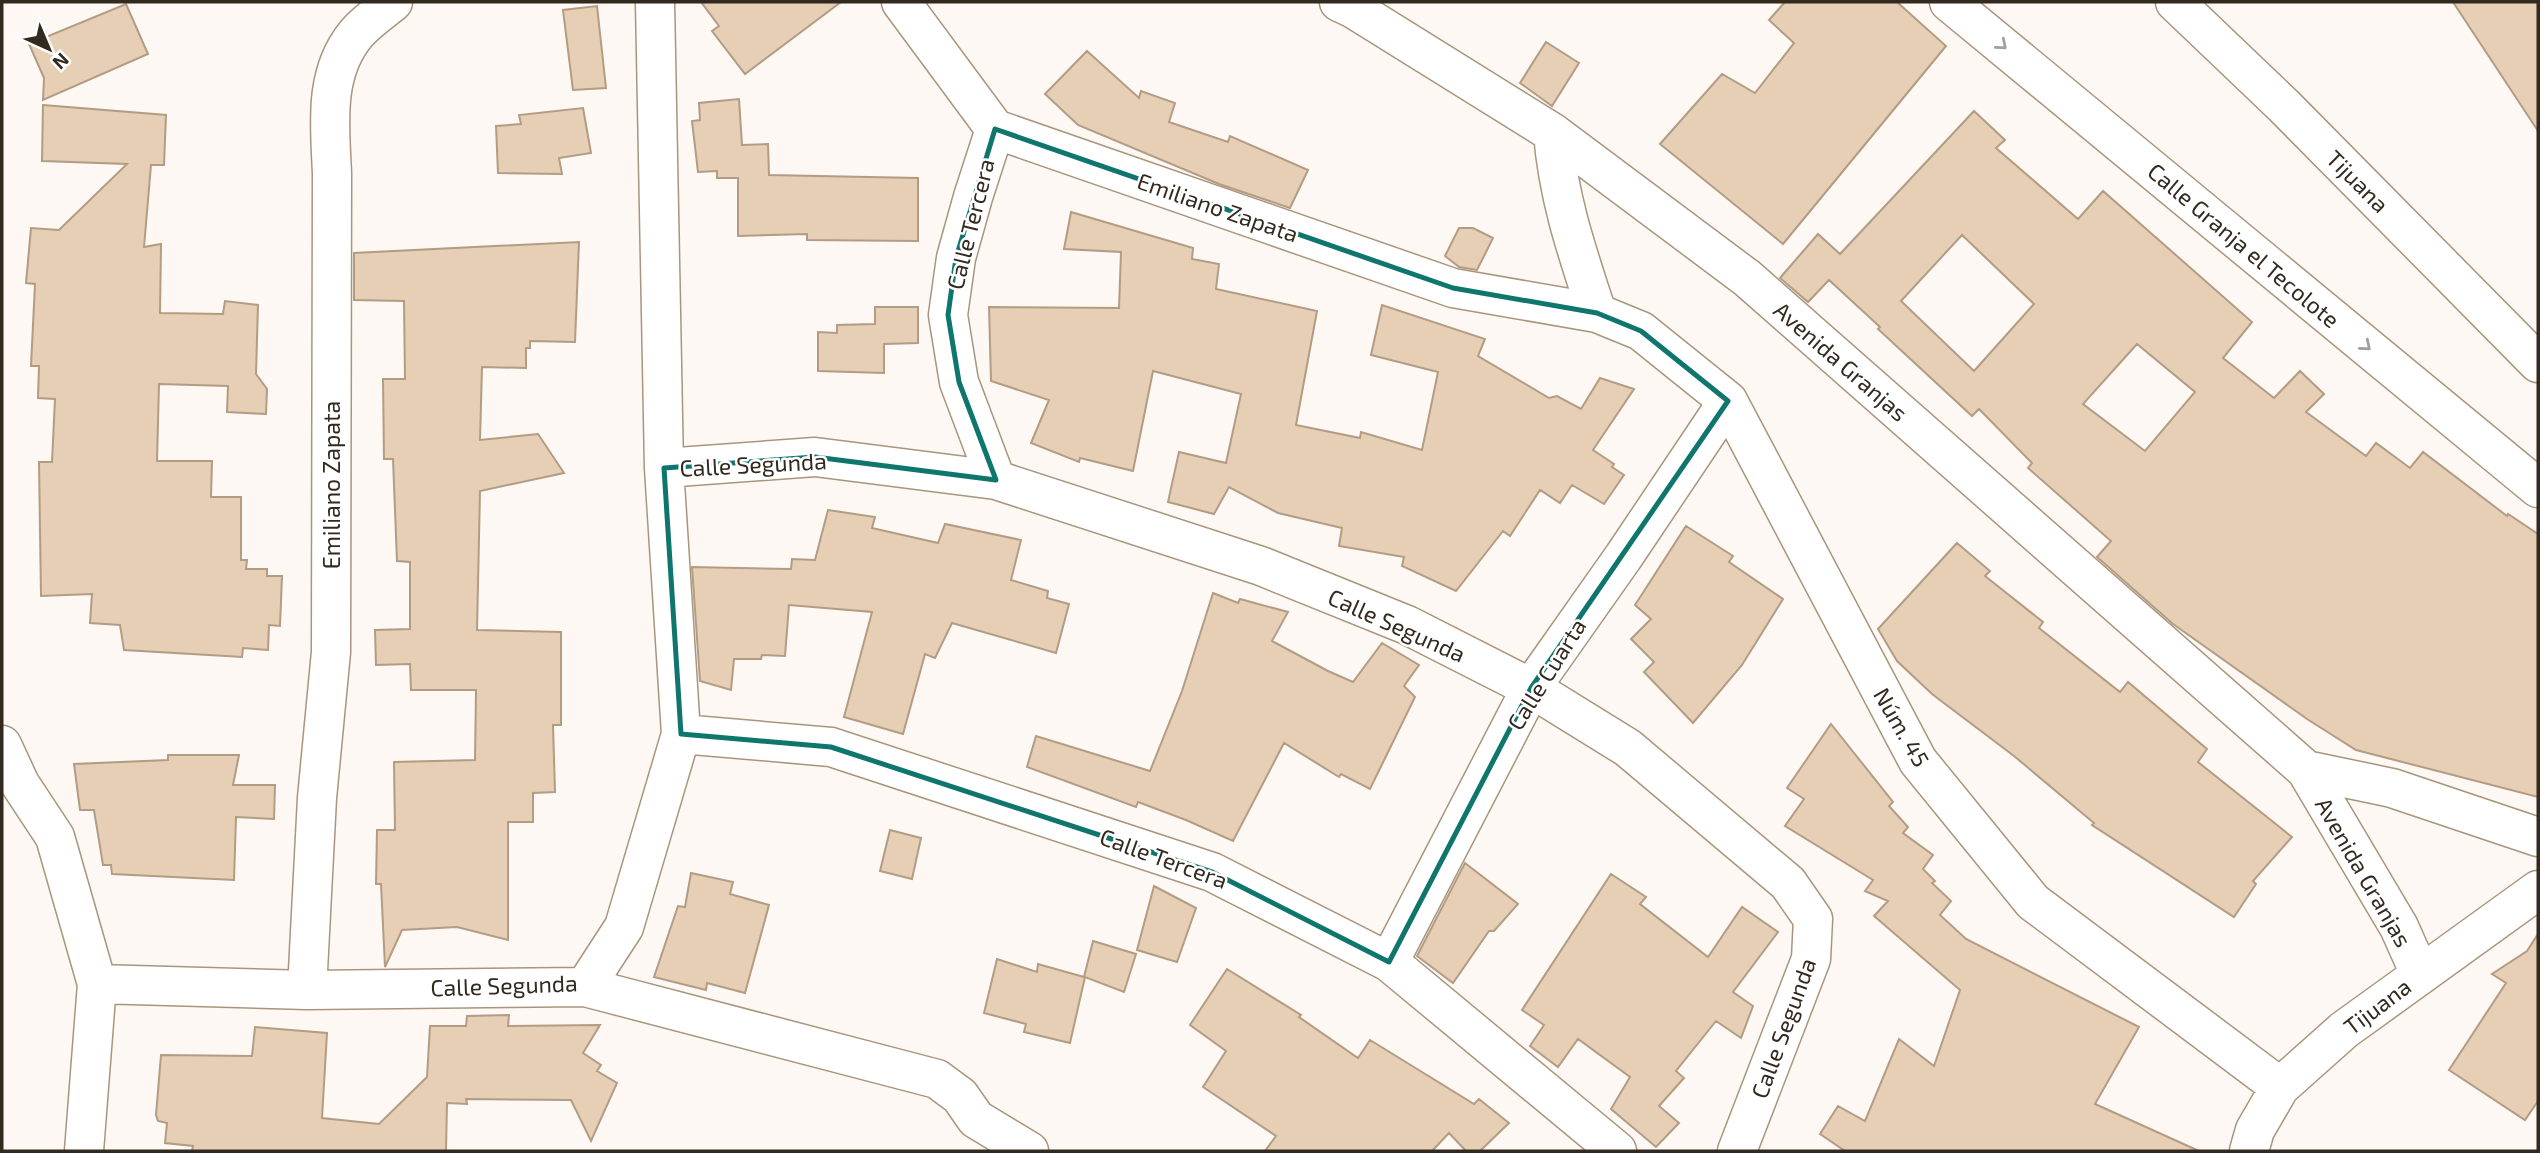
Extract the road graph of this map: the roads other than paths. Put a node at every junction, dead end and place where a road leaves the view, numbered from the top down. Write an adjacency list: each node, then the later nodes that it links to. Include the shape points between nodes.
1 (393, 2): 25 (street, Emiliano Zapata, via 356,33 338,62 329,102 331,652 317,798)
2 (655, 2): 12 (street, Calle Segunda)
3 (901, 2): 7 (street)
4 (1950, 2): 14 (street, Calle Granja el Tecolote, one-way to 14)
5 (2175, 2): 10 (street, Tijuana)
6 (1350, 4): 8 (street, Avenida Granjas)
7 (995, 129): 9 (street, Emiliano Zapata, via 1453,288); 13 (street, Calle Tercera, via 956,258 948,315 959,382)
8 (1553, 133): 9 (street, via 1568,227); 18 (street, Avenida Granjas, via 1747,278)
9 (1597, 313): 11 (street, Núm. 45, via 1641,331)
10 (2538, 363)
11 (1728, 401): 15 (street, Calle Cuarta); 26 (street, Núm. 45, via 1918,761 2032,902)
12 (664, 468): 13 (street, Calle Segunda, via 815,457); 16 (street, Calle Segunda)
13 (996, 480): 15 (street, Calle Segunda, via 1261,566 1407,625)
14 (2538, 488)
15 (1531, 688): 21 (street, Calle Cuarta); 31 (street, Calle Segunda, via 1628,748 1788,883 1813,919 1811,958)
16 (681, 734): 21 (street, Calle Tercera, via 831,747 1212,872); 24 (street, Calle Segunda, via 624,927)
17 (2, 745): 23 (street, via 20,784 55,837)
18 (2306, 770): 19 (street, Avenida Granjas, via 2392,788); 22 (street, Avenida Granjas, via 2399,927)
19 (2538, 837)
20 (2538, 890): 22 (street, Tijuana)
21 (1389, 962): 30 (street, Calle Tercera)
22 (2420, 974): 26 (street, Tijuana, via 2344,1030)
23 (97, 984): 25 (street, Calle Segunda); 28 (street)
24 (585, 987): 25 (street, Calle Segunda); 27 (street, via 937,1079 960,1096)
25 (307, 990)
26 (2280, 1087): 32 (street, Tijuana, via 2255,1130)
27 (977, 1135): 29 (street)
28 (85, 1151)
29 (1029, 1151)
30 (1617, 1151)
31 (1737, 1151)
32 (2249, 1151)

